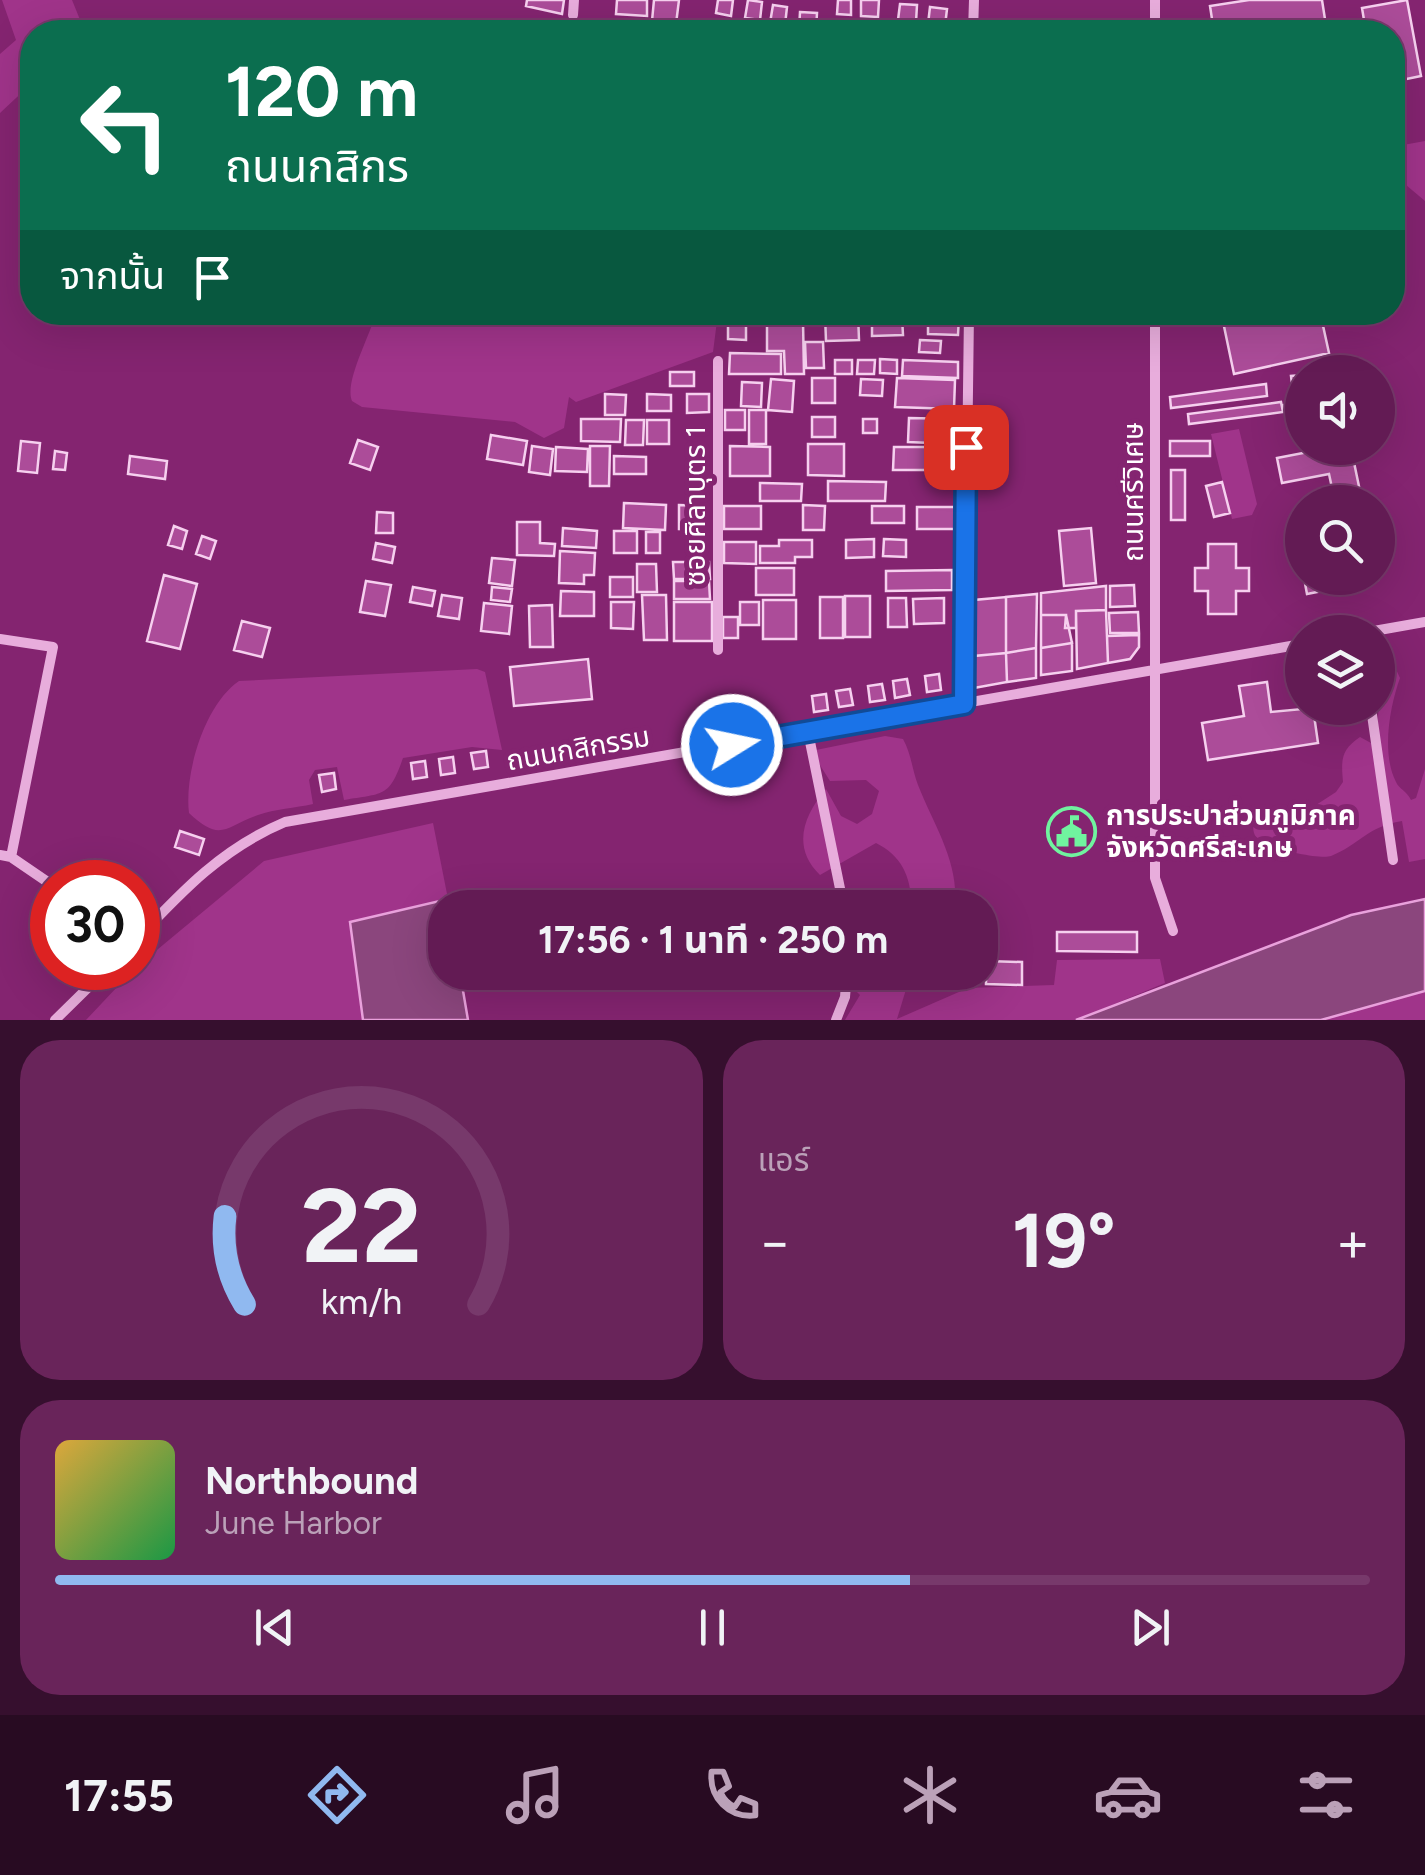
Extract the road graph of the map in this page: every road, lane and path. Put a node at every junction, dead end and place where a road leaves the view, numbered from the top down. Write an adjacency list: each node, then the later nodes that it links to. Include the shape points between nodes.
1 (574, 0): 2 (street)
2 (573, 15)
3 (968, 325): 12 (street)
4 (1155, 325): 11 (street, ถนนศรีวิเศษ)
5 (718, 362): 10 (street, ซอยศิลาบุตร 1)
6 (1425, 622): 7 (street)
7 (1395, 627)
8 (0, 639): 15 (street, via 53,647)
9 (1285, 647): 11 (street, ถนนกสิกรรม)
10 (718, 650)
11 (1156, 671): 12 (street, ถนนกสิกรรม); 20 (street, ถนนศรีวิเศษ, via 1154,878)
12 (964, 704): 14 (street, ถนนกสิกรรม)
13 (1373, 725): 16 (street)
14 (808, 732): 18 (street); 19 (street, ถนนกสิกรรม, via 285,822 249,837 200,872)
15 (5, 856): 17 (street)
16 (1393, 860)
17 (30, 871)
18 (840, 890)
19 (160, 915)
20 (1173, 931)
21 (86, 990): 23 (street)
22 (846, 990): 24 (street)
23 (55, 1020)
24 (836, 1020)

